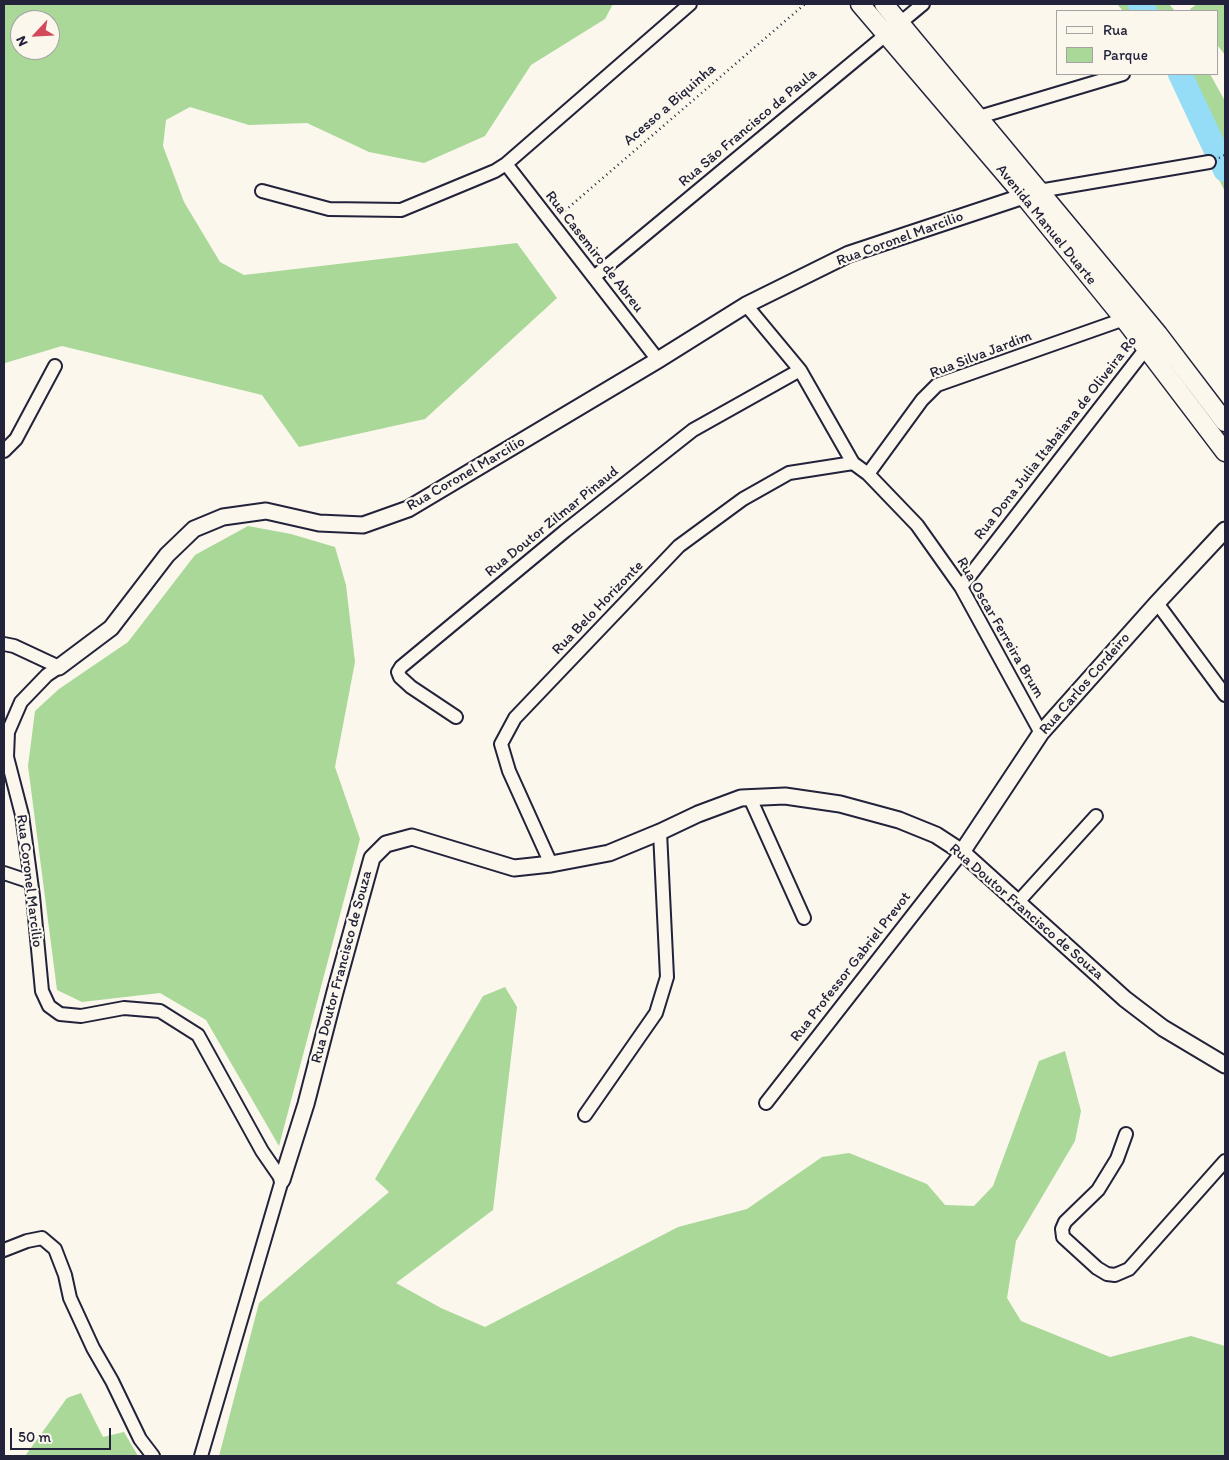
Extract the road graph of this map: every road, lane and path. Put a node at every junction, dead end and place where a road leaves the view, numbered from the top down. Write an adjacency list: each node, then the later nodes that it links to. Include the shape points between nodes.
1 (690, 4): 11 (street)
2 (805, 4): 14 (path, Acesso a Biquinha)
3 (860, 4): 7 (main road, Avenida Manuel Duarte)
4 (884, 4): 6 (main road, Avenida Manuel Duarte)
5 (923, 4): 6 (street, Rua São Francisco de Paula)
6 (900, 22): 7 (street, Rua São Francisco de Paula); 9 (main road, Avenida Manuel Duarte)
7 (885, 34): 13 (main road, Avenida Manuel Duarte); 15 (street, Rua São Francisco de Paula)
8 (1120, 75): 9 (street)
9 (979, 117): 13 (main road, Avenida Manuel Duarte)
10 (1209, 162): 13 (street, Rua Coronel Marcilio)
11 (506, 164): 12 (street, via 401,210 329,209); 14 (street, Rua Casemiro de Abreu)
12 (262, 191)
13 (1032, 193): 16 (street, Rua Coronel Marcilio, via 850,254); 17 (main road, Avenida Manuel Duarte); 18 (main road, Avenida Manuel Duarte)
14 (550, 223): 15 (street, Rua Casemiro de Abreu)
15 (594, 277): 21 (street, Rua Casemiro de Abreu)
16 (746, 305): 21 (street, Rua Coronel Marcilio); 23 (street, Rua Oscar Ferreira Brum)
17 (1141, 313): 18 (street, Rua Silva Jardim); 19 (main road, Avenida Manuel Duarte)
18 (1124, 319): 20 (main road, Avenida Manuel Duarte); 28 (street, Rua Silva Jardim, via 937,385 922,400)
19 (1158, 334): 20 (street, Rua Dona Julia Itabaiana de Oliveira Ro); 24 (main road, Avenida Manuel Duarte)
20 (1146, 348): 26 (main road, Avenida Manuel Duarte); 30 (street, Rua Dona Julia Itabaiana de Oliveira Ro)
21 (658, 360): 33 (street, Rua Coronel Marcilio, via 408,509 363,525 319,523 266,511 223,517 194,529 167,555 111,628)
22 (55, 366): 25 (street, via 16,439)
23 (800, 370): 27 (street, Rua Oscar Ferreira Brum); 35 (street, Rua Doutor Zilmar Pinaud, via 693,430 401,666 400,677)
24 (1225, 422)
25 (4, 451)
26 (1225, 452)
27 (854, 463): 28 (street, Rua Oscar Ferreira Brum); 41 (street, Rua Belo Horizonte, via 789,473 743,499 679,546 515,718 501,744 509,772)
28 (868, 474): 30 (street, Rua Oscar Ferreira Brum, via 917,525)
29 (1225, 530): 31 (street, Rua Carlos Cordeiro)
30 (961, 587): 36 (street, Rua Oscar Ferreira Brum)
31 (1157, 604): 34 (street); 36 (street, Rua Carlos Cordeiro)
32 (4, 644): 33 (street)
33 (59, 666): 43 (street, Rua Coronel Marcilio, via 21,702 8,732 7,758 22,815)
34 (1225, 695)
35 (456, 717)
36 (1041, 733): 40 (street, Rua Carlos Cordeiro)
37 (750, 798): 39 (street, Rua Doutor Francisco de Souza, via 741,798 698,814); 40 (street, Rua Doutor Francisco de Souza, via 785,796 840,804 936,834); 45 (street)
38 (1096, 816): 44 (street)
39 (660, 832): 41 (street, Rua Doutor Francisco de Souza, via 609,854); 48 (street, via 667,977 656,1013)
40 (962, 852): 44 (street, Rua Doutor Francisco de Souza); 47 (street, Rua Professor Gabriel Prevot)
41 (551, 864): 51 (street, Rua Doutor Francisco de Souza, via 514,868 412,837 386,844 372,858 306,1104)
42 (4, 873): 43 (street)
43 (31, 882): 51 (street, Rua Coronel Marcilio, via 42,991 49,1006 60,1014 81,1016 124,1008 160,1011 198,1035 262,1151)
44 (1018, 902): 46 (street, Rua Doutor Francisco de Souza, via 1125,1000 1163,1028)
45 (804, 918)
46 (1225, 1065)
47 (766, 1103)
48 (585, 1115)
49 (1126, 1134): 50 (street, via 1117,1159 1098,1190 1065,1222 1062,1229 1063,1237 1107,1274 1115,1275 1129,1269)
50 (1225, 1161)
51 (282, 1180): 54 (street, Rua Doutor Francisco de Souza)
52 (4, 1250): 53 (street, via 42,1238 55,1249 70,1298 93,1348 140,1439)
53 (153, 1456)
54 (201, 1456)

